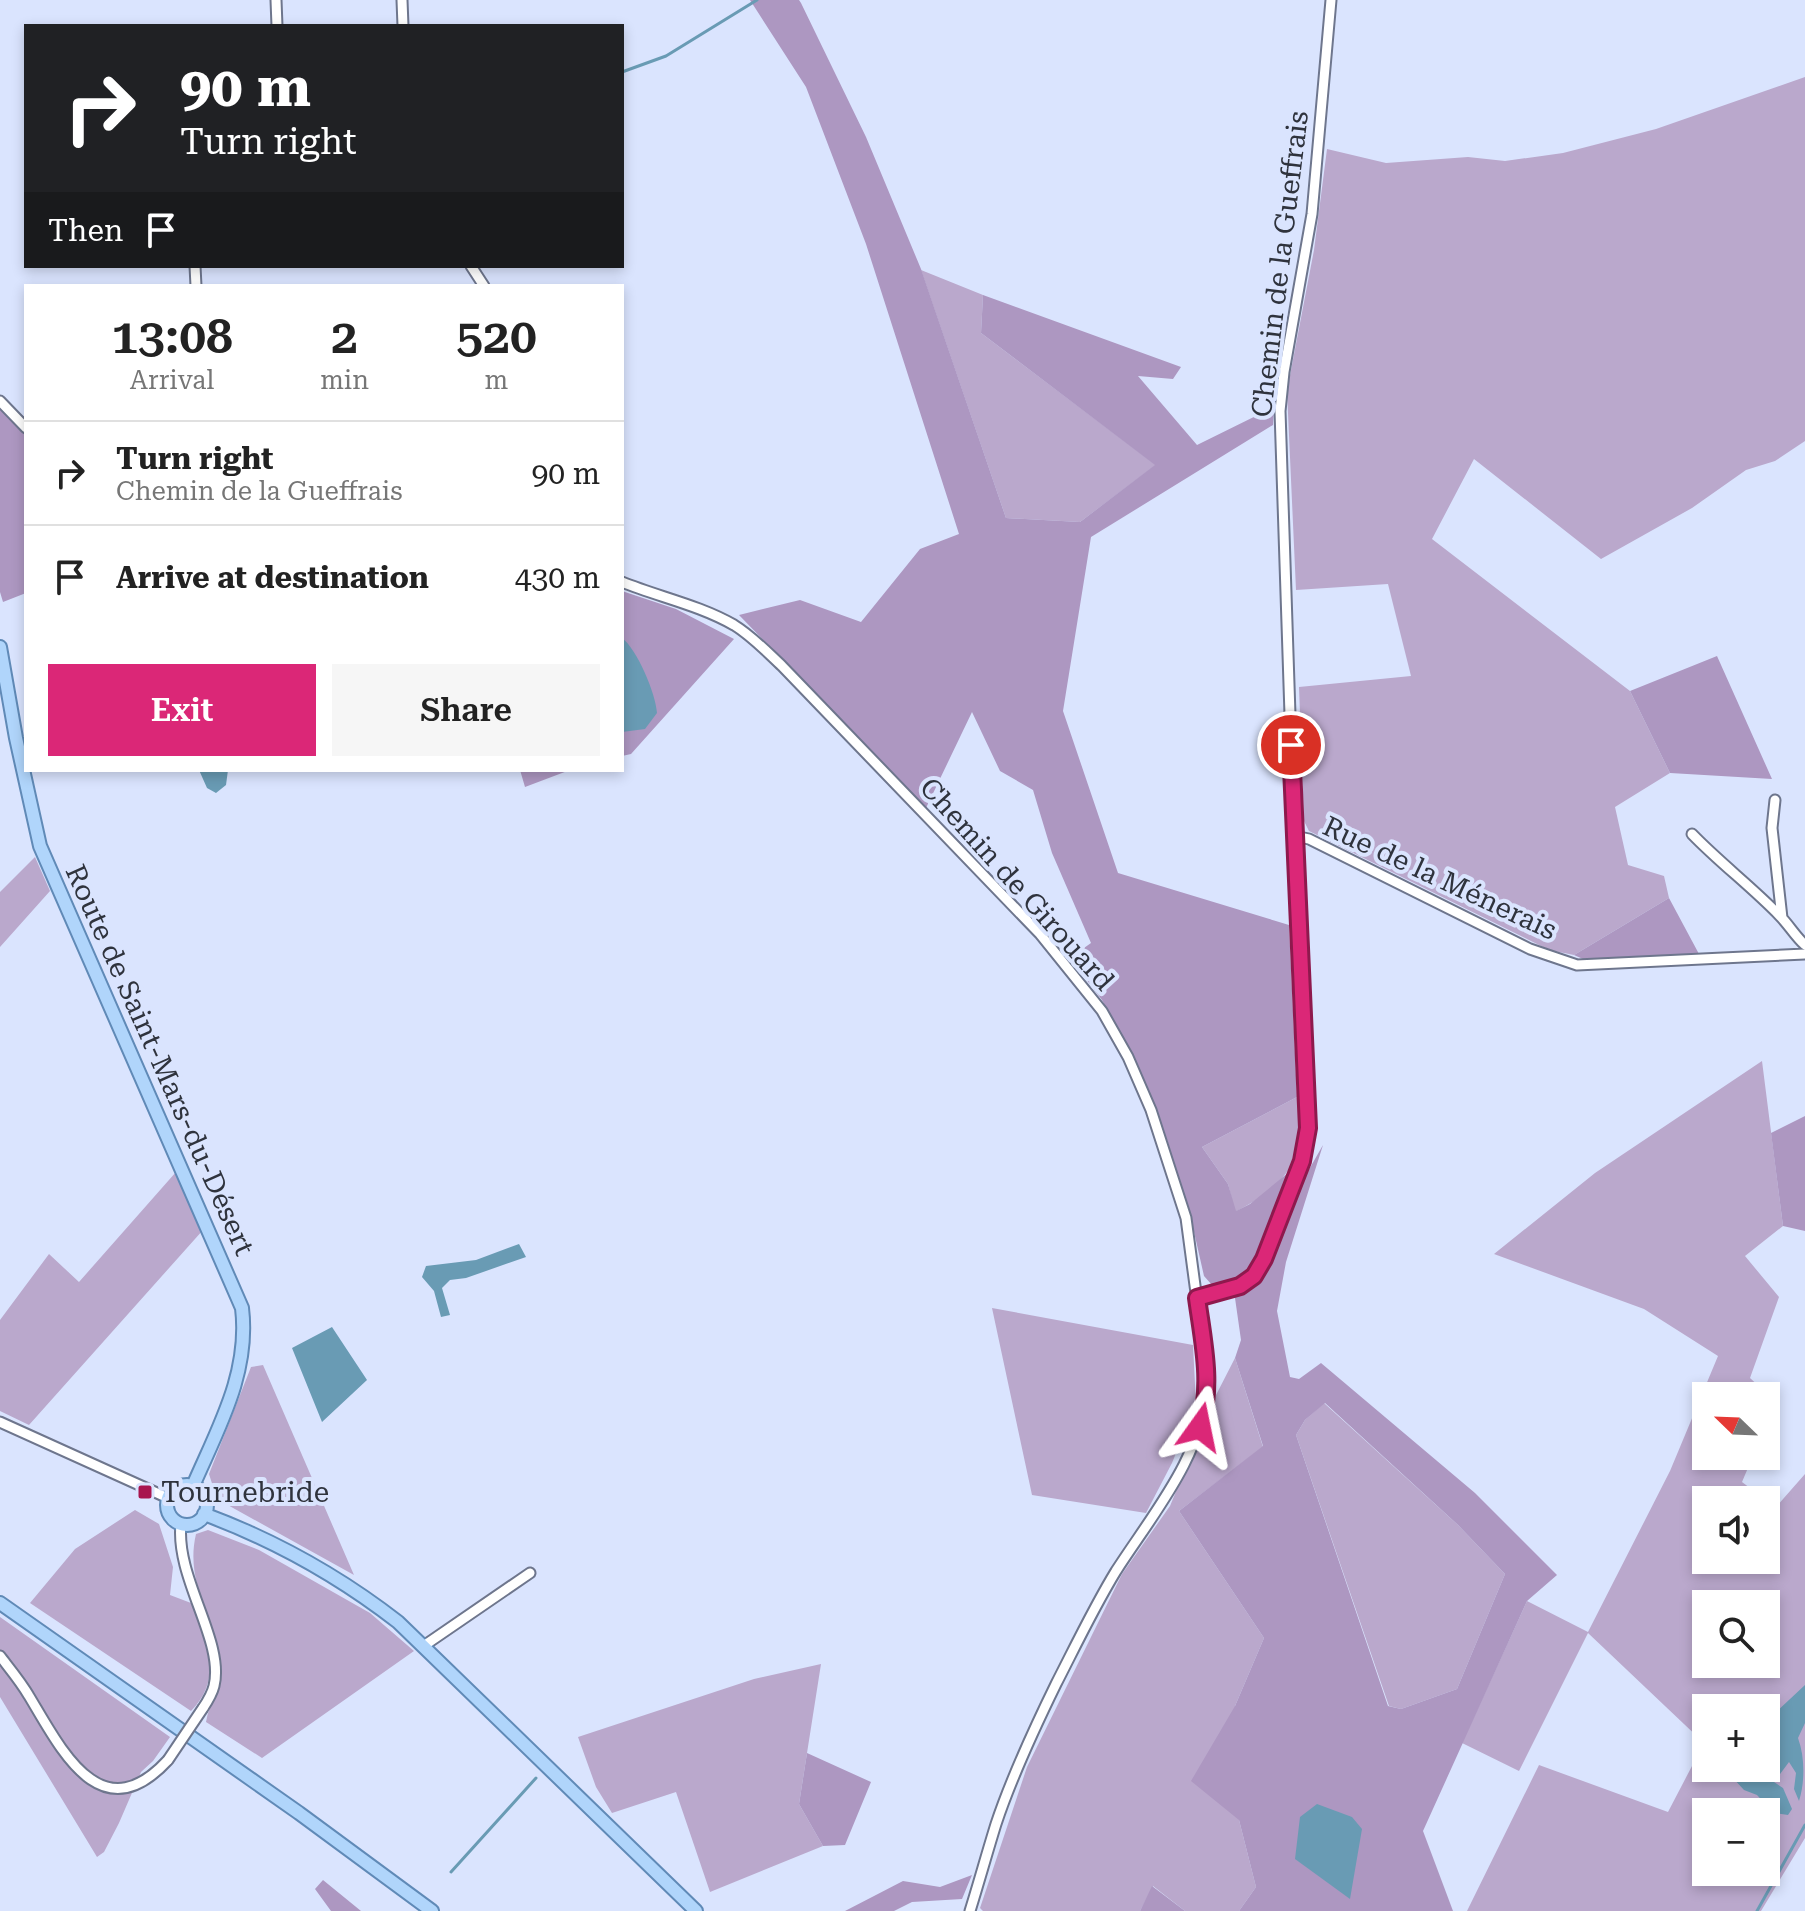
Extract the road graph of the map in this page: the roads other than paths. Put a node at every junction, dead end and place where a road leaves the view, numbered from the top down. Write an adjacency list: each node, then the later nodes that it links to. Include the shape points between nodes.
1 (276, 0): 4 (street)
2 (402, 0): 5 (street)
3 (1331, 0): 12 (street, Chemin de la Gueffrais, via 1316,176 1280,411)
4 (277, 24)
5 (403, 24)
6 (0, 401): 7 (street)
7 (24, 426)
8 (624, 583): 18 (street, Chemin de Girouard, via 709,613 749,636 1069,968 1102,1011 1151,1110 1186,1218)
9 (0, 647): 20 (main road, Route de Saint-Mars-du-Désert, via 40,846 242,1308 240,1372)
10 (1775, 800): 13 (street, via 1772,828)
11 (1692, 834): 13 (street)
12 (1294, 836): 17 (street, Rue de la Ménerais, via 1530,949 1577,965); 18 (street, Chemin de la Gueffrais, via 1306,1146 1259,1269 1240,1286)
13 (1782, 918): 14 (street)
14 (1793, 934): 15 (street); 17 (street)
15 (1805, 945)
16 (1805, 954): 17 (street, Rue de la Ménerais)
17 (1781, 955)
18 (1197, 1298): 30 (street, Chemin de Girouard, via 1208,1383 1200,1427 1169,1494 1115,1574 1056,1684 1018,1767)
19 (0, 1422): 21 (street)
20 (193, 1486): 21 (main road, via 181,1485); 22 (main road, via 206,1500)
21 (168, 1498): 23 (main road, via 170,1517)
22 (204, 1514): 23 (main road, via 194,1523); 26 (main road, via 332,1576)
23 (181, 1524): 27 (street, bridge, via 181,1558 214,1657 214,1686 157,1771 125,1788 84,1776)
24 (530, 1573): 26 (street)
25 (0, 1603): 28 (main road)
26 (425, 1645): 29 (main road)
27 (0, 1656)
28 (432, 1911)
29 (696, 1911)
30 (970, 1911)

